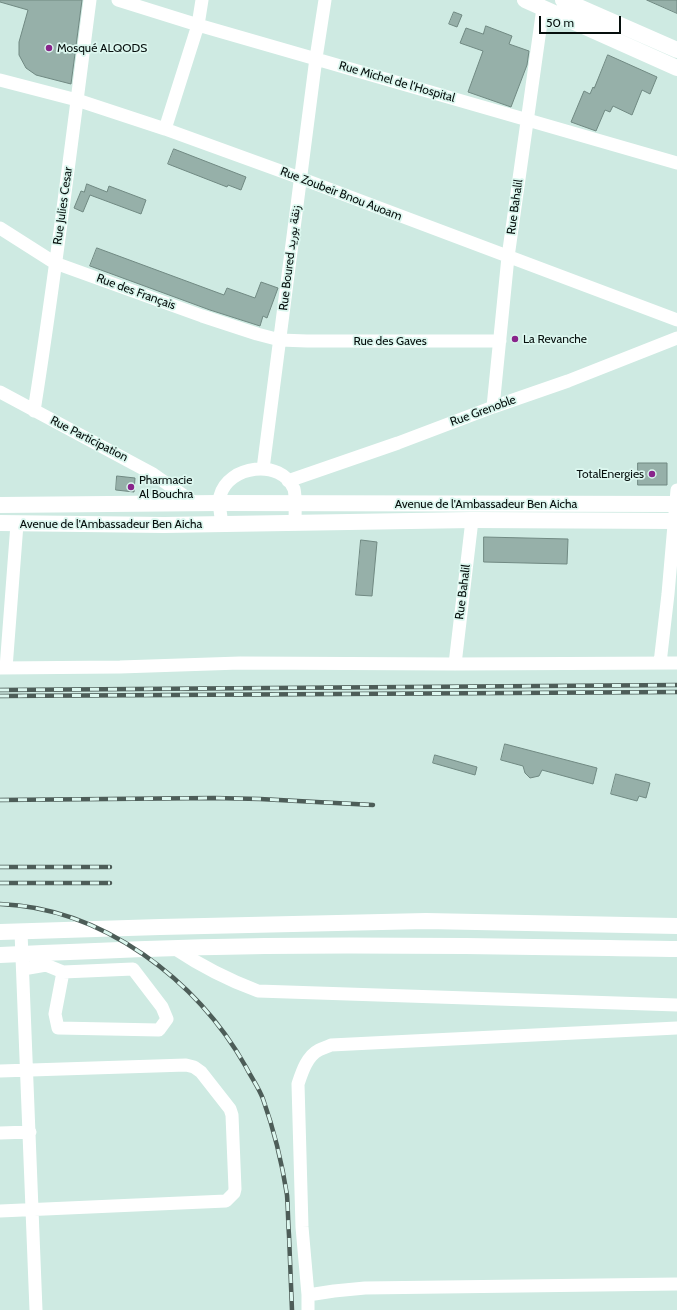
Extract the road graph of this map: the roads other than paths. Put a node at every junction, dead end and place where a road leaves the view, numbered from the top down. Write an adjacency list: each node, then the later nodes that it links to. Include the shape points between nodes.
1 (90, 0): 13 (street, Rue Julies Cesar)
2 (118, 0): 8 (street, Rue Michel de l'Hospital)
3 (202, 0): 8 (street)
4 (325, 0): 10 (street, Rue Boured زنقة بوريد)
5 (525, 0): 7 (main road)
6 (563, 0): 9 (main road)
7 (543, 8): 11 (main road); 14 (street, Rue Bahalil)
8 (198, 24): 10 (street, Rue Michel de l'Hospital); 15 (street)
9 (677, 50)
10 (316, 58): 14 (street, Rue Michel de l'Hospital); 17 (street, Rue Boured زنقة بوريد)
11 (677, 68)
12 (0, 80): 13 (street, Rue Zoubeir Bnou Auoam)
13 (77, 100): 15 (street, Rue Zoubeir Bnou Auoam); 20 (street, Rue Julies Cesar)
14 (528, 120): 16 (street, Rue Michel de l'Hospital); 19 (street, Rue Bahalil)
15 (165, 129): 17 (street, Rue Zoubeir Bnou Auoam)
16 (677, 162)
17 (300, 178): 19 (street, Rue Zoubeir Bnou Auoam); 23 (street, Rue Boured زنقة بوريد)
18 (0, 228): 20 (street, Rue des Français)
19 (508, 257): 21 (street, Rue Zoubeir Bnou Auoam); 24 (street, Rue Bahalil)
20 (55, 263): 23 (street, Rue des Français, via 202,316); 27 (street, Rue Julies Cesar)
21 (677, 320)
22 (677, 338): 26 (street, Rue Grenoble, via 568,382)
23 (280, 340): 24 (street, Rue des Gaves); 28 (street, Rue Boured زنقة بوريد)
24 (500, 341): 26 (street, Rue Bahalil)
25 (0, 392): 27 (street, Rue Participation)
26 (493, 407): 29 (street, Rue Grenoble)
27 (34, 411): 31 (street, Rue Participation, via 153,474)
28 (263, 469): 29 (street, via 277,473); 32 (street, via 251,469 236,475 225,486)
29 (288, 481): 33 (street, via 294,489)
30 (676, 499): 33 (main road, Avenue de l'Ambassadeur Ben Aicha); 36 (street)
31 (196, 504): 32 (main road, Avenue de l'Ambassadeur Ben Aicha); 34 (main road, Avenue de l'Ambassadeur Ben Aicha)
32 (219, 504): 33 (main road, Avenue de l'Ambassadeur Ben Aicha); 40 (street)
33 (294, 504): 38 (street)
34 (0, 505)
35 (472, 520): 36 (main road, Avenue de l'Ambassadeur Ben Aicha); 38 (main road, Avenue de l'Ambassadeur Ben Aicha); 43 (street, Rue Bahalil)
36 (676, 521): 41 (street)
37 (0, 523): 39 (main road, Avenue de l'Ambassadeur Ben Aicha)
38 (295, 523): 40 (main road, Avenue de l'Ambassadeur Ben Aicha)
39 (17, 524): 40 (main road, Avenue de l'Ambassadeur Ben Aicha); 44 (street)
40 (222, 524)
41 (660, 663): 42 (street); 43 (street)
42 (677, 663)
43 (454, 664): 44 (street, via 240,663)
44 (3, 668)
45 (677, 926): 46 (main road, via 426,921)
46 (126, 928): 48 (main road); 50 (main road)
47 (0, 932): 48 (main road)
48 (21, 932): 53 (street)
49 (174, 948): 50 (main road); 51 (main road, via 430,946); 55 (street, via 211,971 258,991)
50 (129, 949): 53 (main road)
51 (677, 949)
52 (0, 954): 53 (main road)
53 (23, 961): 54 (street, via 46,965); 57 (street)
54 (63, 972): 54 (street, via 133,969 162,1007 167,1019 159,1030 58,1028 55,1014)
55 (677, 1005)
56 (677, 1028): 64 (street, via 331,1045 318,1050 306,1064 298,1084 302,1227)
57 (27, 1069): 58 (street); 59 (street); 61 (street, via 190,1066 201,1072 227,1103 232,1115 234,1193 226,1201)
58 (0, 1071)
59 (30, 1132): 60 (street); 61 (street)
60 (0, 1133)
61 (33, 1210): 62 (street); 65 (street)
62 (0, 1211)
63 (677, 1284): 64 (street, via 365,1288)
64 (308, 1295): 66 (street)
65 (36, 1310)
66 (308, 1310)

